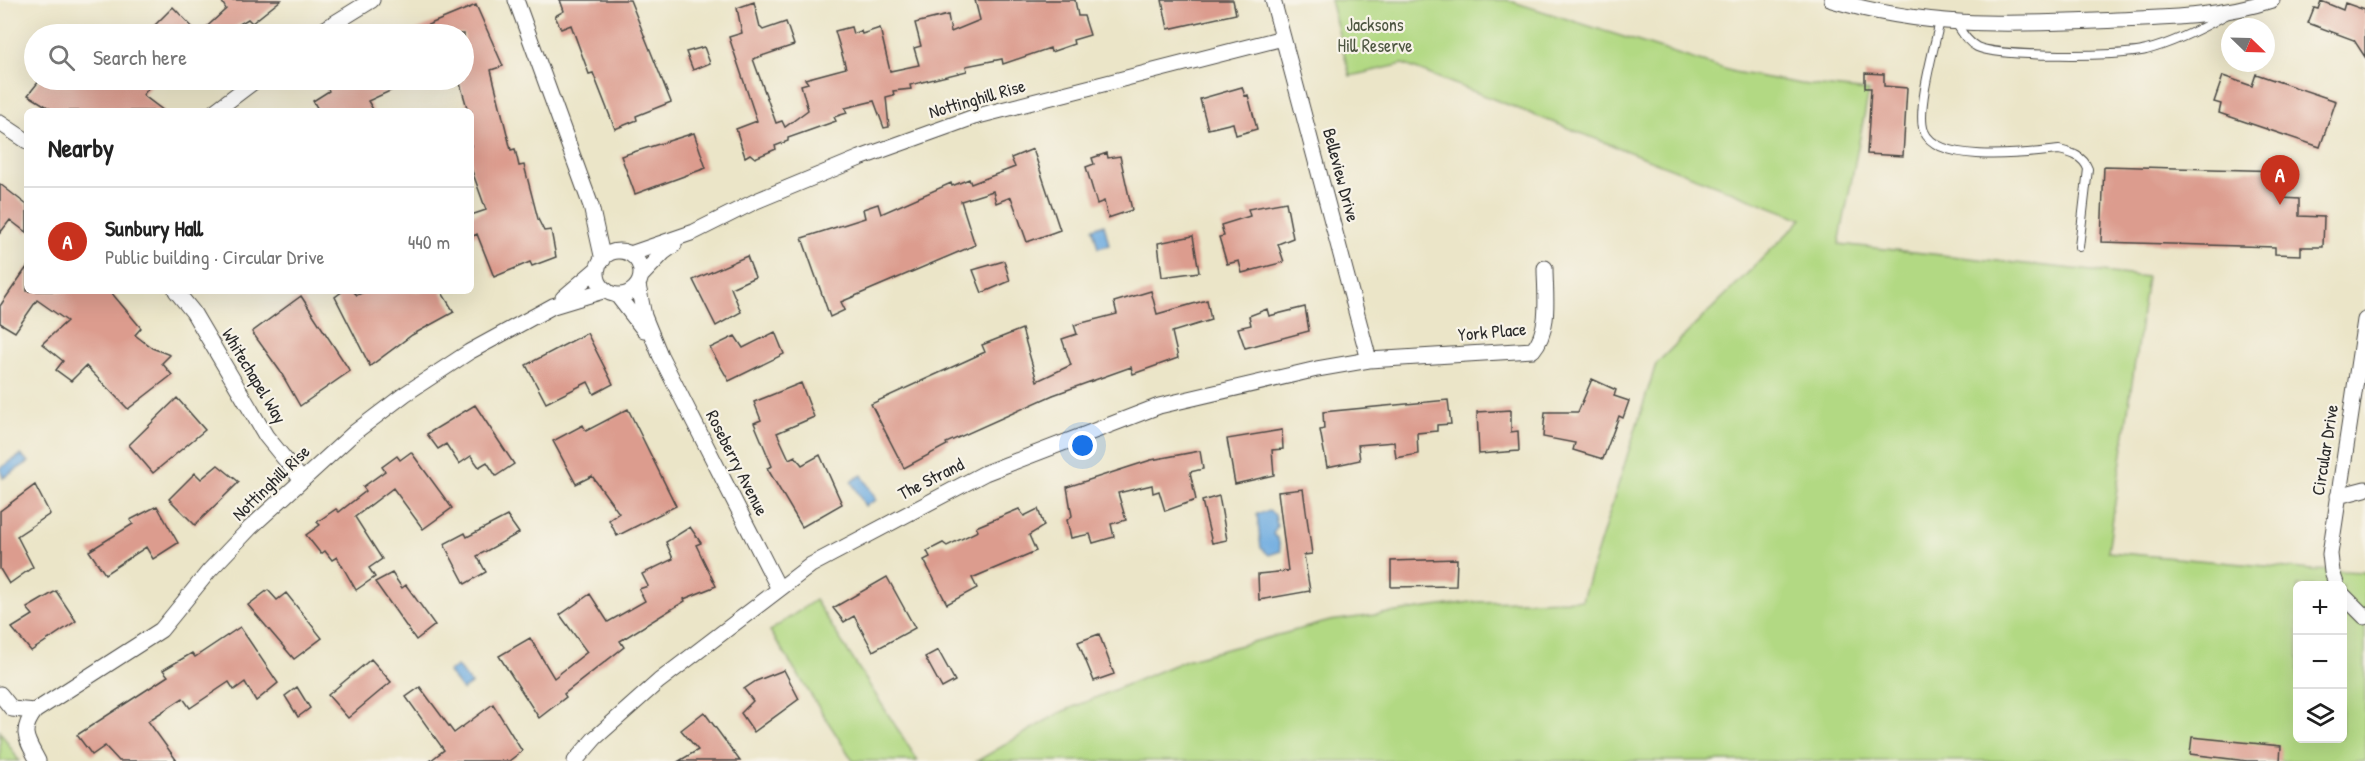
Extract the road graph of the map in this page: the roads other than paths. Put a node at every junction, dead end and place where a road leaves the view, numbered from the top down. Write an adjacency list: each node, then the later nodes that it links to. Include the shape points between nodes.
1 (372, 0): 9 (street)
2 (1274, 0): 10 (street, Belleview Drive)
3 (1832, 0): 7 (street)
4 (2272, 0): 6 (street)
5 (516, 5): 15 (street)
6 (2236, 10): 8 (street, via 2146,19 2007,25); 8 (lane, via 2194,33 2148,50 2118,55 1985,50 1965,38)
7 (1940, 21): 8 (street); 17 (lane, via 1923,108 1923,129 1941,148 1962,152 2059,150 2084,160 2088,169)
8 (1956, 23)
9 (333, 24)
10 (1283, 38): 16 (street, Nottinghill Rise, via 974,117 860,158 756,201); 27 (street, Belleview Drive)
11 (243, 90): 12 (street)
12 (219, 108)
13 (0, 123): 14 (street)
14 (24, 139)
15 (591, 206): 18 (street, via 607,235); 19 (street)
16 (694, 232): 18 (street, Nottinghill Rise); 21 (street, Nottinghill Rise, via 663,253)
17 (2079, 248)
18 (625, 252): 19 (street, via 610,253); 21 (street, via 641,267)
19 (600, 264): 22 (street, via 598,280); 24 (street, Nottinghill Rise)
20 (1545, 268): 27 (street, York Place, via 1545,315 1541,341 1533,350)
21 (640, 281): 22 (street, via 631,292); 26 (street, Roseberry Avenue, via 644,316)
22 (611, 293): 24 (street, Nottinghill Rise); 26 (street, Roseberry Avenue, via 636,318)
23 (178, 294): 28 (street, Whitechapel Way, via 266,436)
24 (553, 306): 28 (street, Nottinghill Rise, via 469,352 405,394)
25 (2365, 320): 30 (street, Circular Drive)
26 (660, 355): 32 (street, Roseberry Avenue)
27 (1369, 360): 32 (street, The Strand, via 1159,406 1059,444 985,473 811,565)
28 (301, 479): 36 (street, Nottinghill Rise, via 209,571 161,630)
29 (2365, 489): 30 (street)
30 (2338, 496): 31 (street, Circular Drive, via 2330,554)
31 (2335, 581)
32 (779, 589): 38 (street, The Strand, via 660,681)
33 (2347, 598): 34 (street)
34 (2365, 617)
35 (0, 694): 36 (street, via 12,709)
36 (34, 711): 37 (street, via 26,722 25,734)
37 (38, 761)
38 (575, 761)

